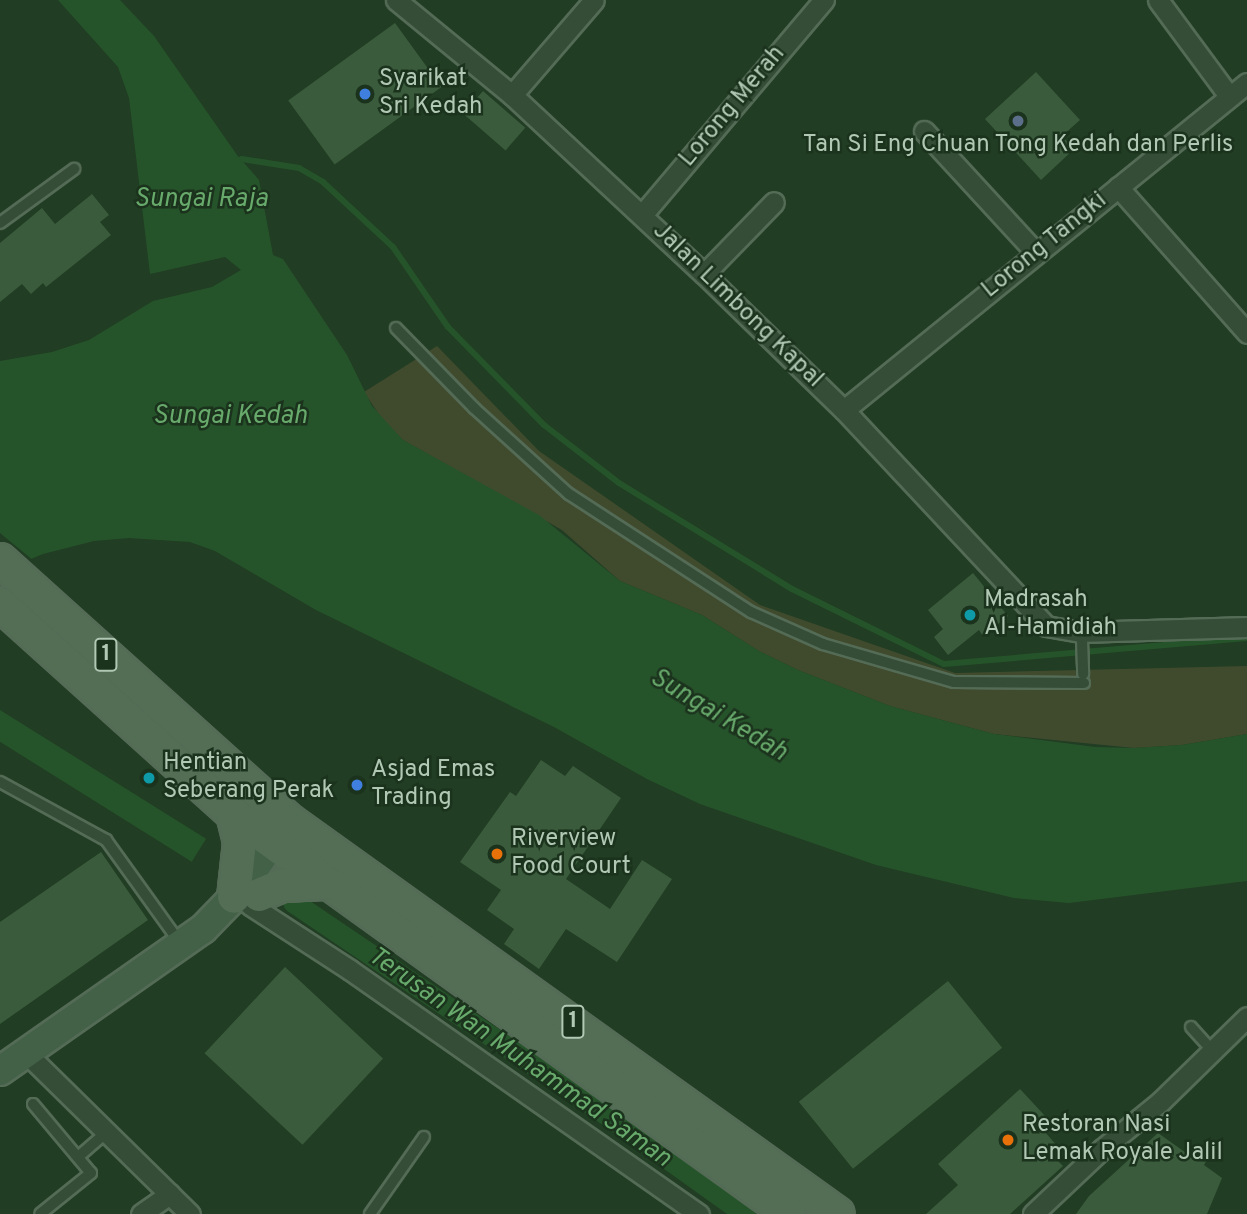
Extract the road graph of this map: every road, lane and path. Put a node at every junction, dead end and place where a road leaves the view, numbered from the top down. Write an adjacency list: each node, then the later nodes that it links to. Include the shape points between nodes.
1 (396, 0): 6 (street, Jalan Limbong Kapal)
2 (594, 0): 6 (street)
3 (824, 0): 11 (street, Lorong Merah)
4 (1158, 0): 5 (street)
5 (1240, 92): 9 (street, Lorong Tangki)
6 (512, 94): 11 (street, Jalan Limbong Kapal)
7 (924, 131): 13 (street)
8 (74, 169): 12 (lane)
9 (1118, 187): 13 (street, Lorong Tangki); 16 (street)
10 (774, 202): 14 (street)
11 (642, 215): 14 (street, Jalan Limbong Kapal)
12 (0, 223)
13 (1035, 253): 17 (street, Lorong Tangki)
14 (704, 274): 17 (street, Jalan Limbong Kapal)
15 (396, 328): 21 (lane, via 474,408 569,494 751,612 823,644 954,682 1083,678)
16 (1247, 333)
17 (844, 410): 20 (street, Jalan Limbong Kapal, via 1037,620 1058,630)
18 (0, 560): 24 (main road, 1)
19 (0, 604): 23 (main road, 1)
20 (1247, 627)
21 (1082, 640)
22 (0, 782): 27 (lane, via 106,840)
23 (233, 814): 24 (main road, 1); 26 (main road)
24 (289, 838): 25 (main road, 1); 26 (street); 44 (main road, 1)
25 (326, 883): 26 (main road, via 283,885); 43 (main road, 1)
26 (248, 899): 27 (street); 42 (street)
27 (192, 937): 31 (street)
28 (1247, 1017): 30 (street)
29 (1191, 1027): 30 (lane)
30 (1212, 1050): 45 (street)
31 (25, 1052): 32 (street); 34 (street)
32 (0, 1071)
33 (33, 1104): 36 (lane)
34 (106, 1133): 36 (lane); 37 (street)
35 (424, 1137): 41 (lane)
36 (79, 1157): 38 (lane, via 92,1173)
37 (170, 1194): 39 (street); 40 (street)
38 (40, 1214)
39 (141, 1214)
40 (190, 1214)
41 (370, 1214)
42 (699, 1214)
43 (789, 1214)
44 (838, 1214)
45 (1033, 1214)

